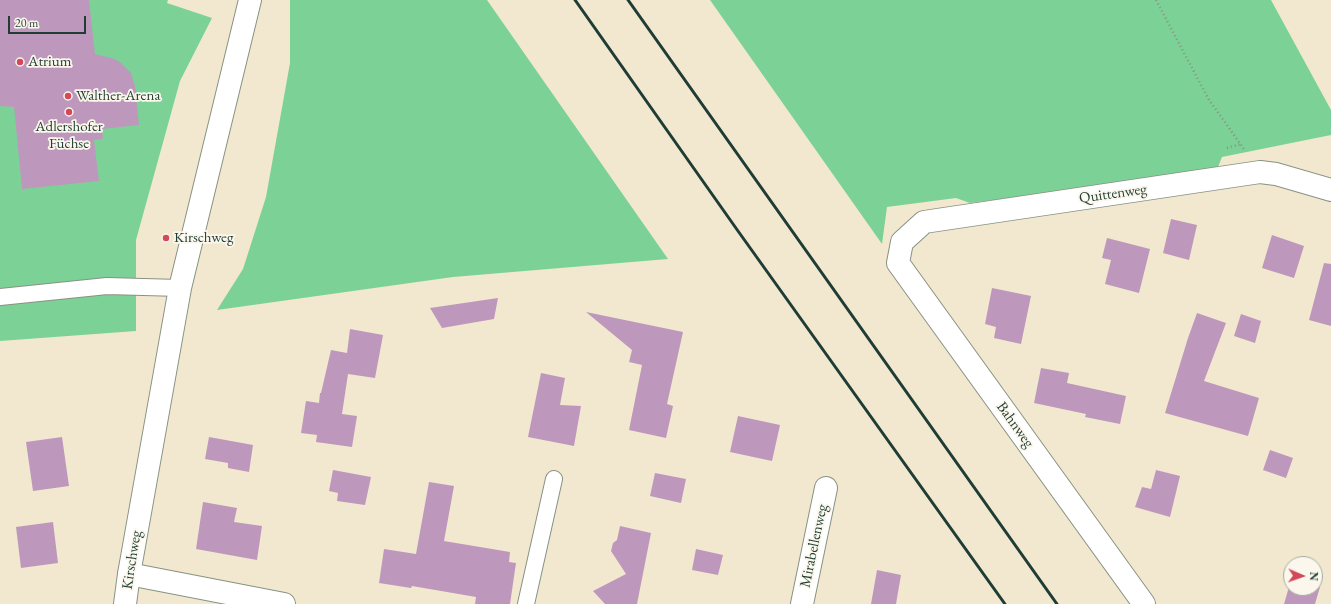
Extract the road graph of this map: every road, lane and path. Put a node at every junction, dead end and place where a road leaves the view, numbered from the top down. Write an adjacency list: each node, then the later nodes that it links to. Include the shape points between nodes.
1 (250, 0): 6 (street, Kirschweg)
2 (1156, 0): 3 (path, via 1209,100 1241,144)
3 (1227, 148)
4 (1331, 190): 5 (street, Quittenweg, via 1260,172 924,222)
5 (902, 242): 15 (street, Bahnweg, via 898,264)
6 (180, 288): 7 (lane, via 107,286); 10 (street, Kirschweg)
7 (0, 297)
8 (554, 479): 13 (lane)
9 (826, 488): 14 (street, Mirabellenweg)
10 (129, 574): 11 (street, Kirschweg); 12 (street)
11 (125, 604)
12 (284, 604)
13 (526, 604)
14 (802, 604)
15 (1144, 604)

